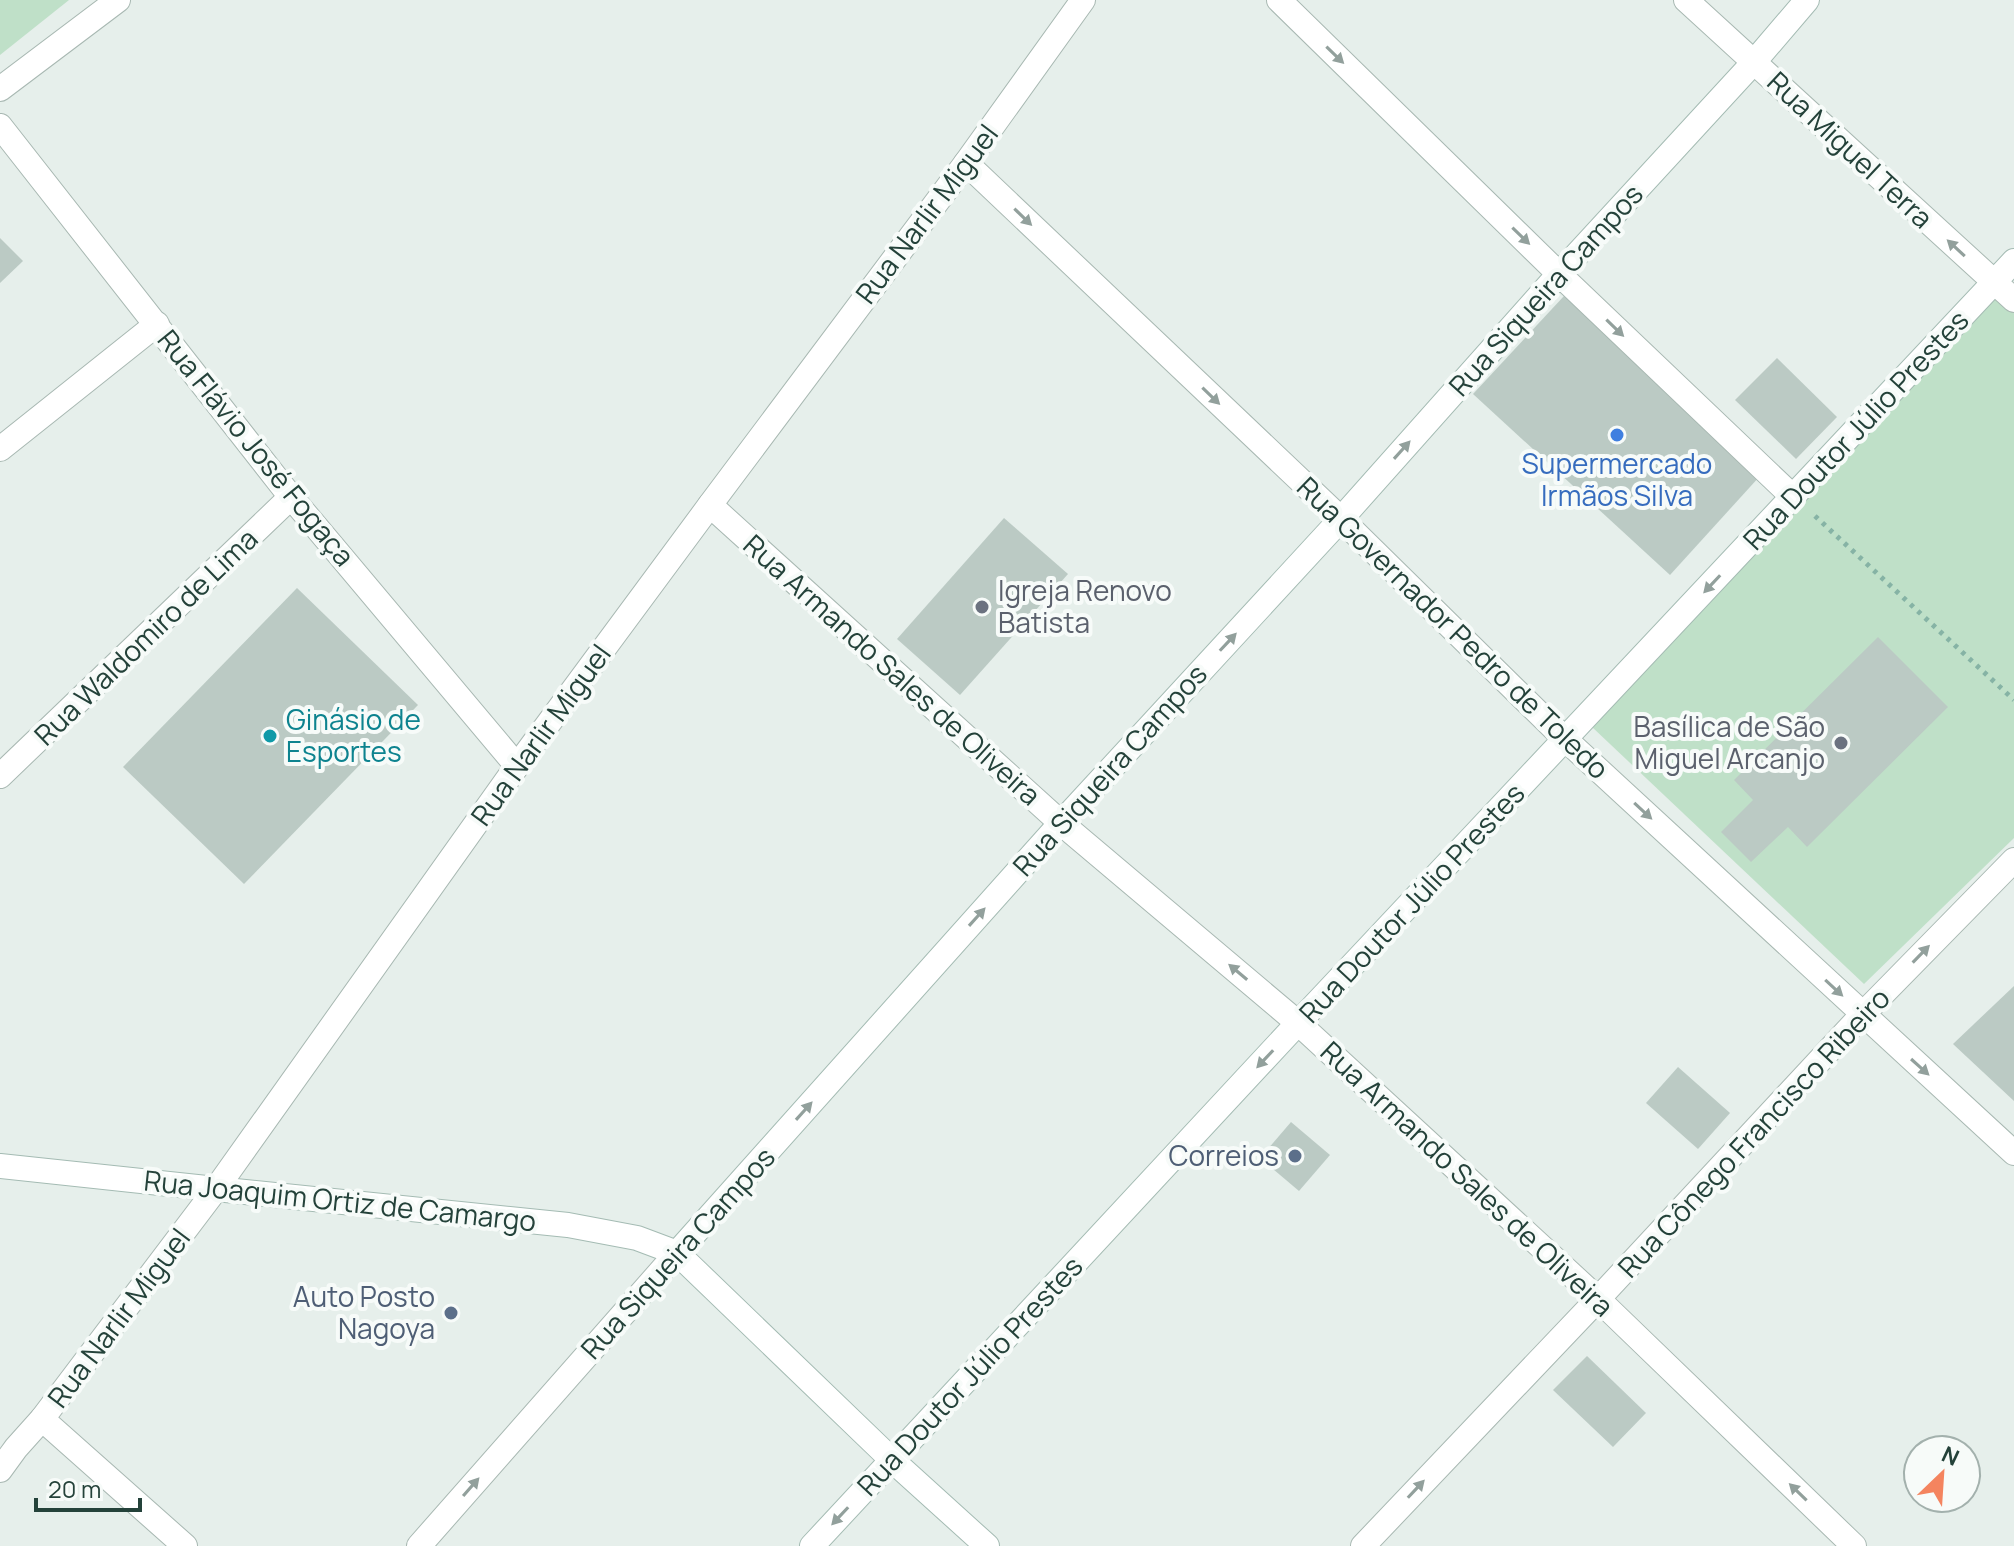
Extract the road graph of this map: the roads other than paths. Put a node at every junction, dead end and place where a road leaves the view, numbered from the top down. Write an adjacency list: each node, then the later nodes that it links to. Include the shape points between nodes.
1 (118, 0): 7 (street)
2 (1083, 0): 9 (street, Rua Narlir Miguel)
3 (1279, 0): 11 (street, one-way to 11)
4 (1686, 0): 6 (street, Rua Miguel Terra)
5 (1807, 0): 6 (street, Rua Siqueira Campos)
6 (1754, 62): 11 (street, Rua Siqueira Campos); 12 (street, Rua Miguel Terra, one-way to 6)
7 (0, 89)
8 (0, 126): 14 (street, Rua Flávio José Fogaça)
9 (966, 163): 18 (street, Rua Narlir Miguel); 19 (street, Rua Governador Pedro de Toledo, one-way to 19)
10 (2014, 261): 12 (street, Rua Doutor Júlio Prestes)
11 (1559, 274): 17 (street, one-way to 17); 19 (street, Rua Siqueira Campos, one-way to 11)
12 (1995, 283): 13 (street, Rua Miguel Terra); 17 (street, Rua Doutor Júlio Prestes)
13 (2014, 300)
14 (157, 324): 15 (street); 16 (street, Rua Flávio José Fogaça)
15 (0, 449)
16 (291, 497): 21 (street, Rua Flávio José Fogaça); 22 (street, Rua Waldomiro de Lima)
17 (1793, 497): 20 (street, Rua Doutor Júlio Prestes, one-way to 20)
18 (710, 505): 21 (street, Rua Narlir Miguel); 23 (street, Rua Armando Sales de Oliveira)
19 (1341, 519): 20 (street, Rua Governador Pedro de Toledo); 23 (street, Rua Siqueira Campos, one-way to 19)
20 (1565, 739): 25 (street, Rua Governador Pedro de Toledo, one-way to 25); 26 (street, Rua Doutor Júlio Prestes)
21 (517, 766): 29 (street, Rua Narlir Miguel)
22 (0, 776)
23 (1061, 823): 26 (street, Rua Armando Sales de Oliveira, one-way to 23); 30 (street, Rua Siqueira Campos, one-way to 23)
24 (2014, 860): 25 (street, Rua Cônego Francisco Ribeiro, one-way to 24)
25 (1862, 1015): 27 (street, Rua Governador Pedro de Toledo, one-way to 27); 31 (street, Rua Cônego Francisco Ribeiro)
26 (1298, 1023): 31 (street, Rua Armando Sales de Oliveira); 34 (street, Rua Doutor Júlio Prestes, one-way to 34)
27 (2014, 1153)
28 (0, 1166): 29 (street, Rua Joaquim Ortiz de Camargo)
29 (216, 1189): 30 (street, Rua Joaquim Ortiz de Camargo, via 568,1225 637,1238); 32 (street, Rua Narlir Miguel)
30 (677, 1253): 34 (street); 37 (street, Rua Siqueira Campos, one-way to 30)
31 (1598, 1299): 40 (street, Rua Cônego Francisco Ribeiro, one-way to 31); 41 (street, Rua Armando Sales de Oliveira, one-way to 31)
32 (42, 1419): 33 (street, Rua Narlir Miguel); 36 (street)
33 (8, 1445): 35 (street, Rua Narlir Miguel)
34 (892, 1460): 38 (street, Rua Doutor Júlio Prestes, one-way to 38); 39 (street)
35 (0, 1470)
36 (185, 1546)
37 (419, 1546)
38 (812, 1546)
39 (987, 1546)
40 (1363, 1546)
41 (1854, 1546)

